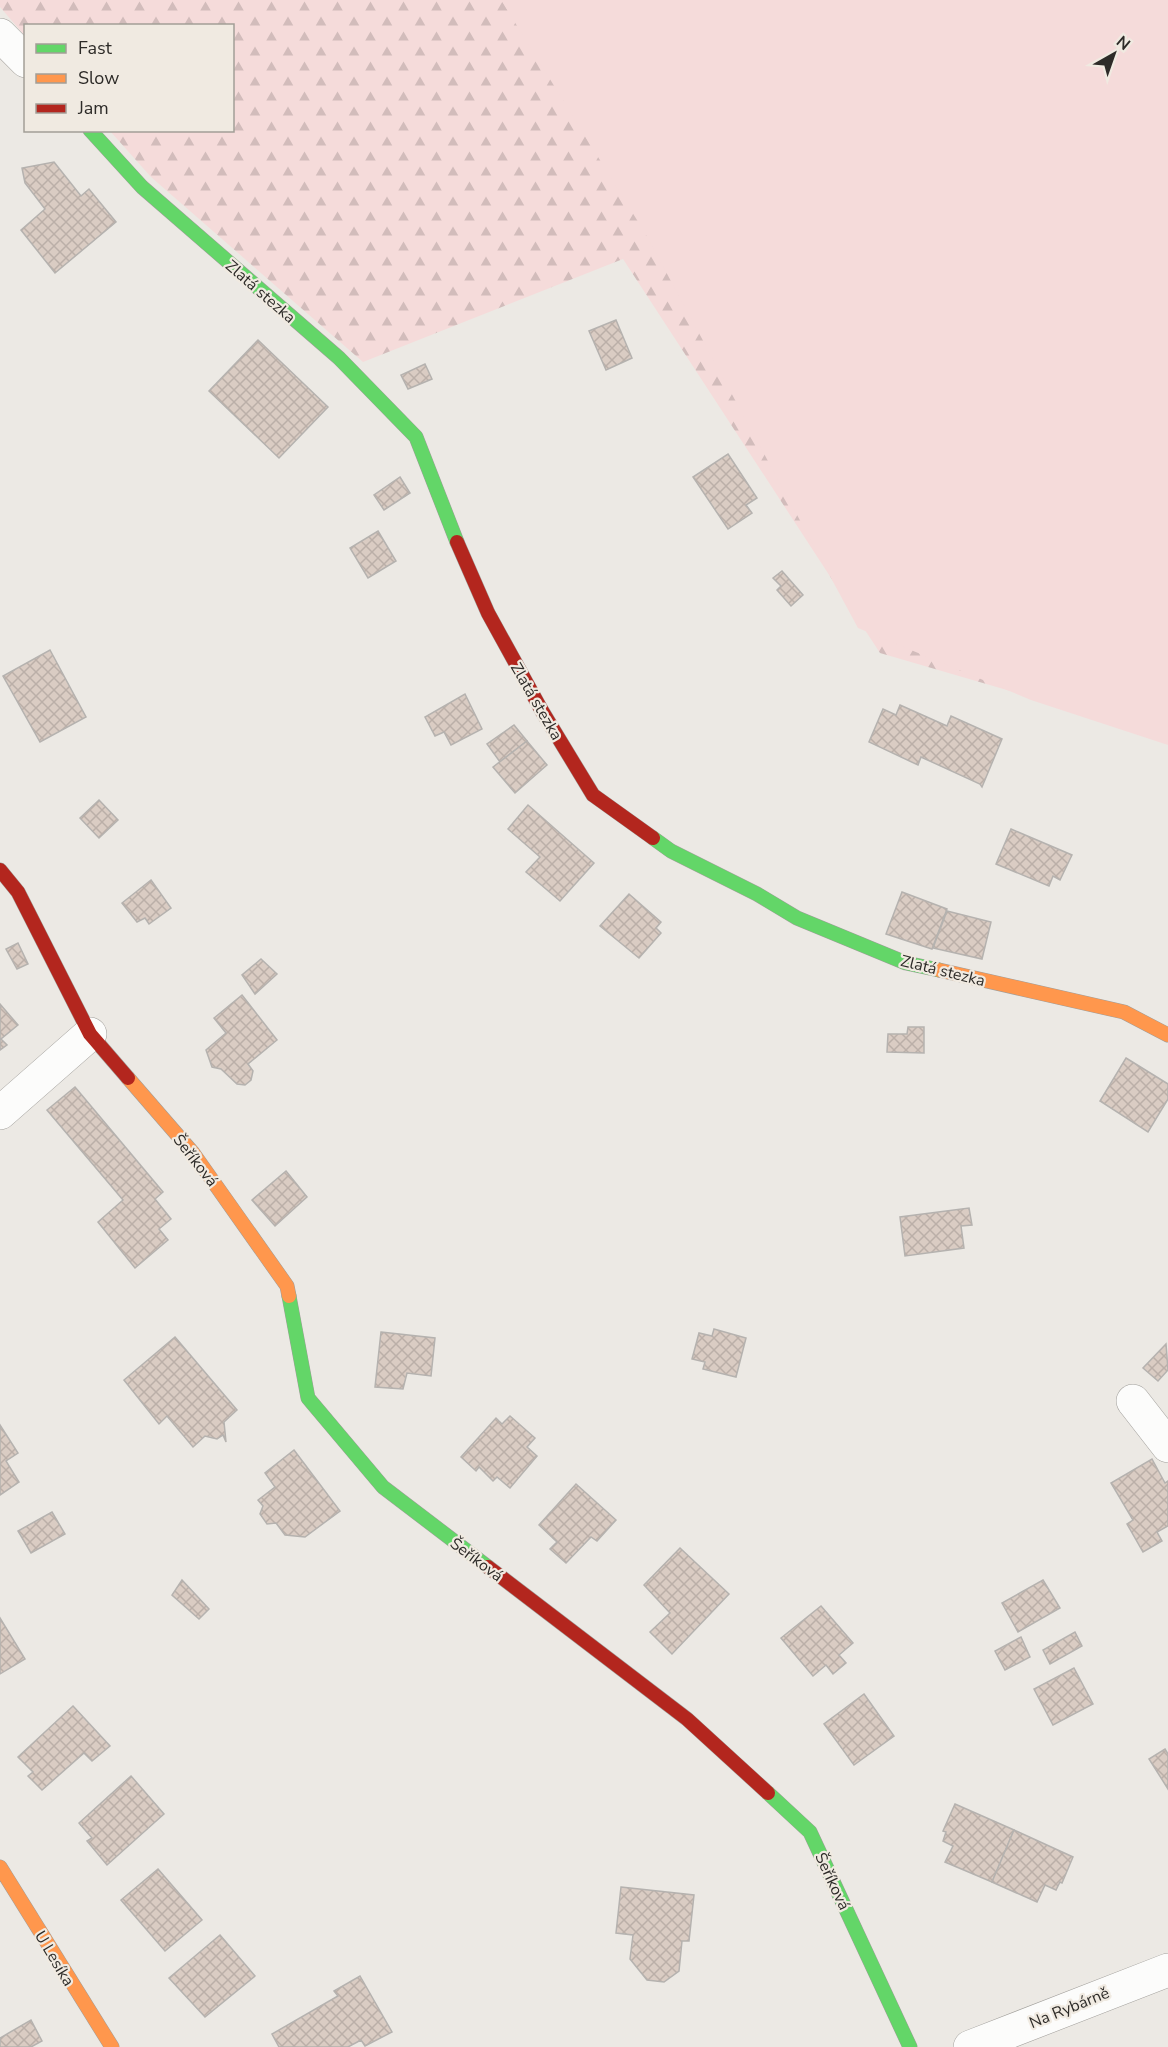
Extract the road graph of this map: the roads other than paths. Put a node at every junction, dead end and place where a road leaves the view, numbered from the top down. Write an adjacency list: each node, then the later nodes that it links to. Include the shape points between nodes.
1 (0, 35): 2 (street)
2 (24, 59)
3 (92, 132): 5 (street, Zlatá stezka, via 142,187 339,358 416,436 488,613 593,795 671,851 797,918 906,963)
4 (0, 870): 7 (street, Šeříková, via 18,892)
5 (1124, 1012): 6 (street); 8 (street, Zlatá stezka)
6 (1168, 1015)
7 (90, 1034): 9 (street); 15 (street, Šeříková, via 193,1153 287,1286 308,1398 382,1487 687,1719 810,1832)
8 (1168, 1035)
9 (0, 1113)
10 (1133, 1401): 11 (street)
11 (1168, 1446)
12 (0, 1868): 14 (street, U Lesíka)
13 (1165, 1975): 16 (street, Na Rybárně)
14 (112, 2047)
15 (910, 2047)
16 (970, 2047)

